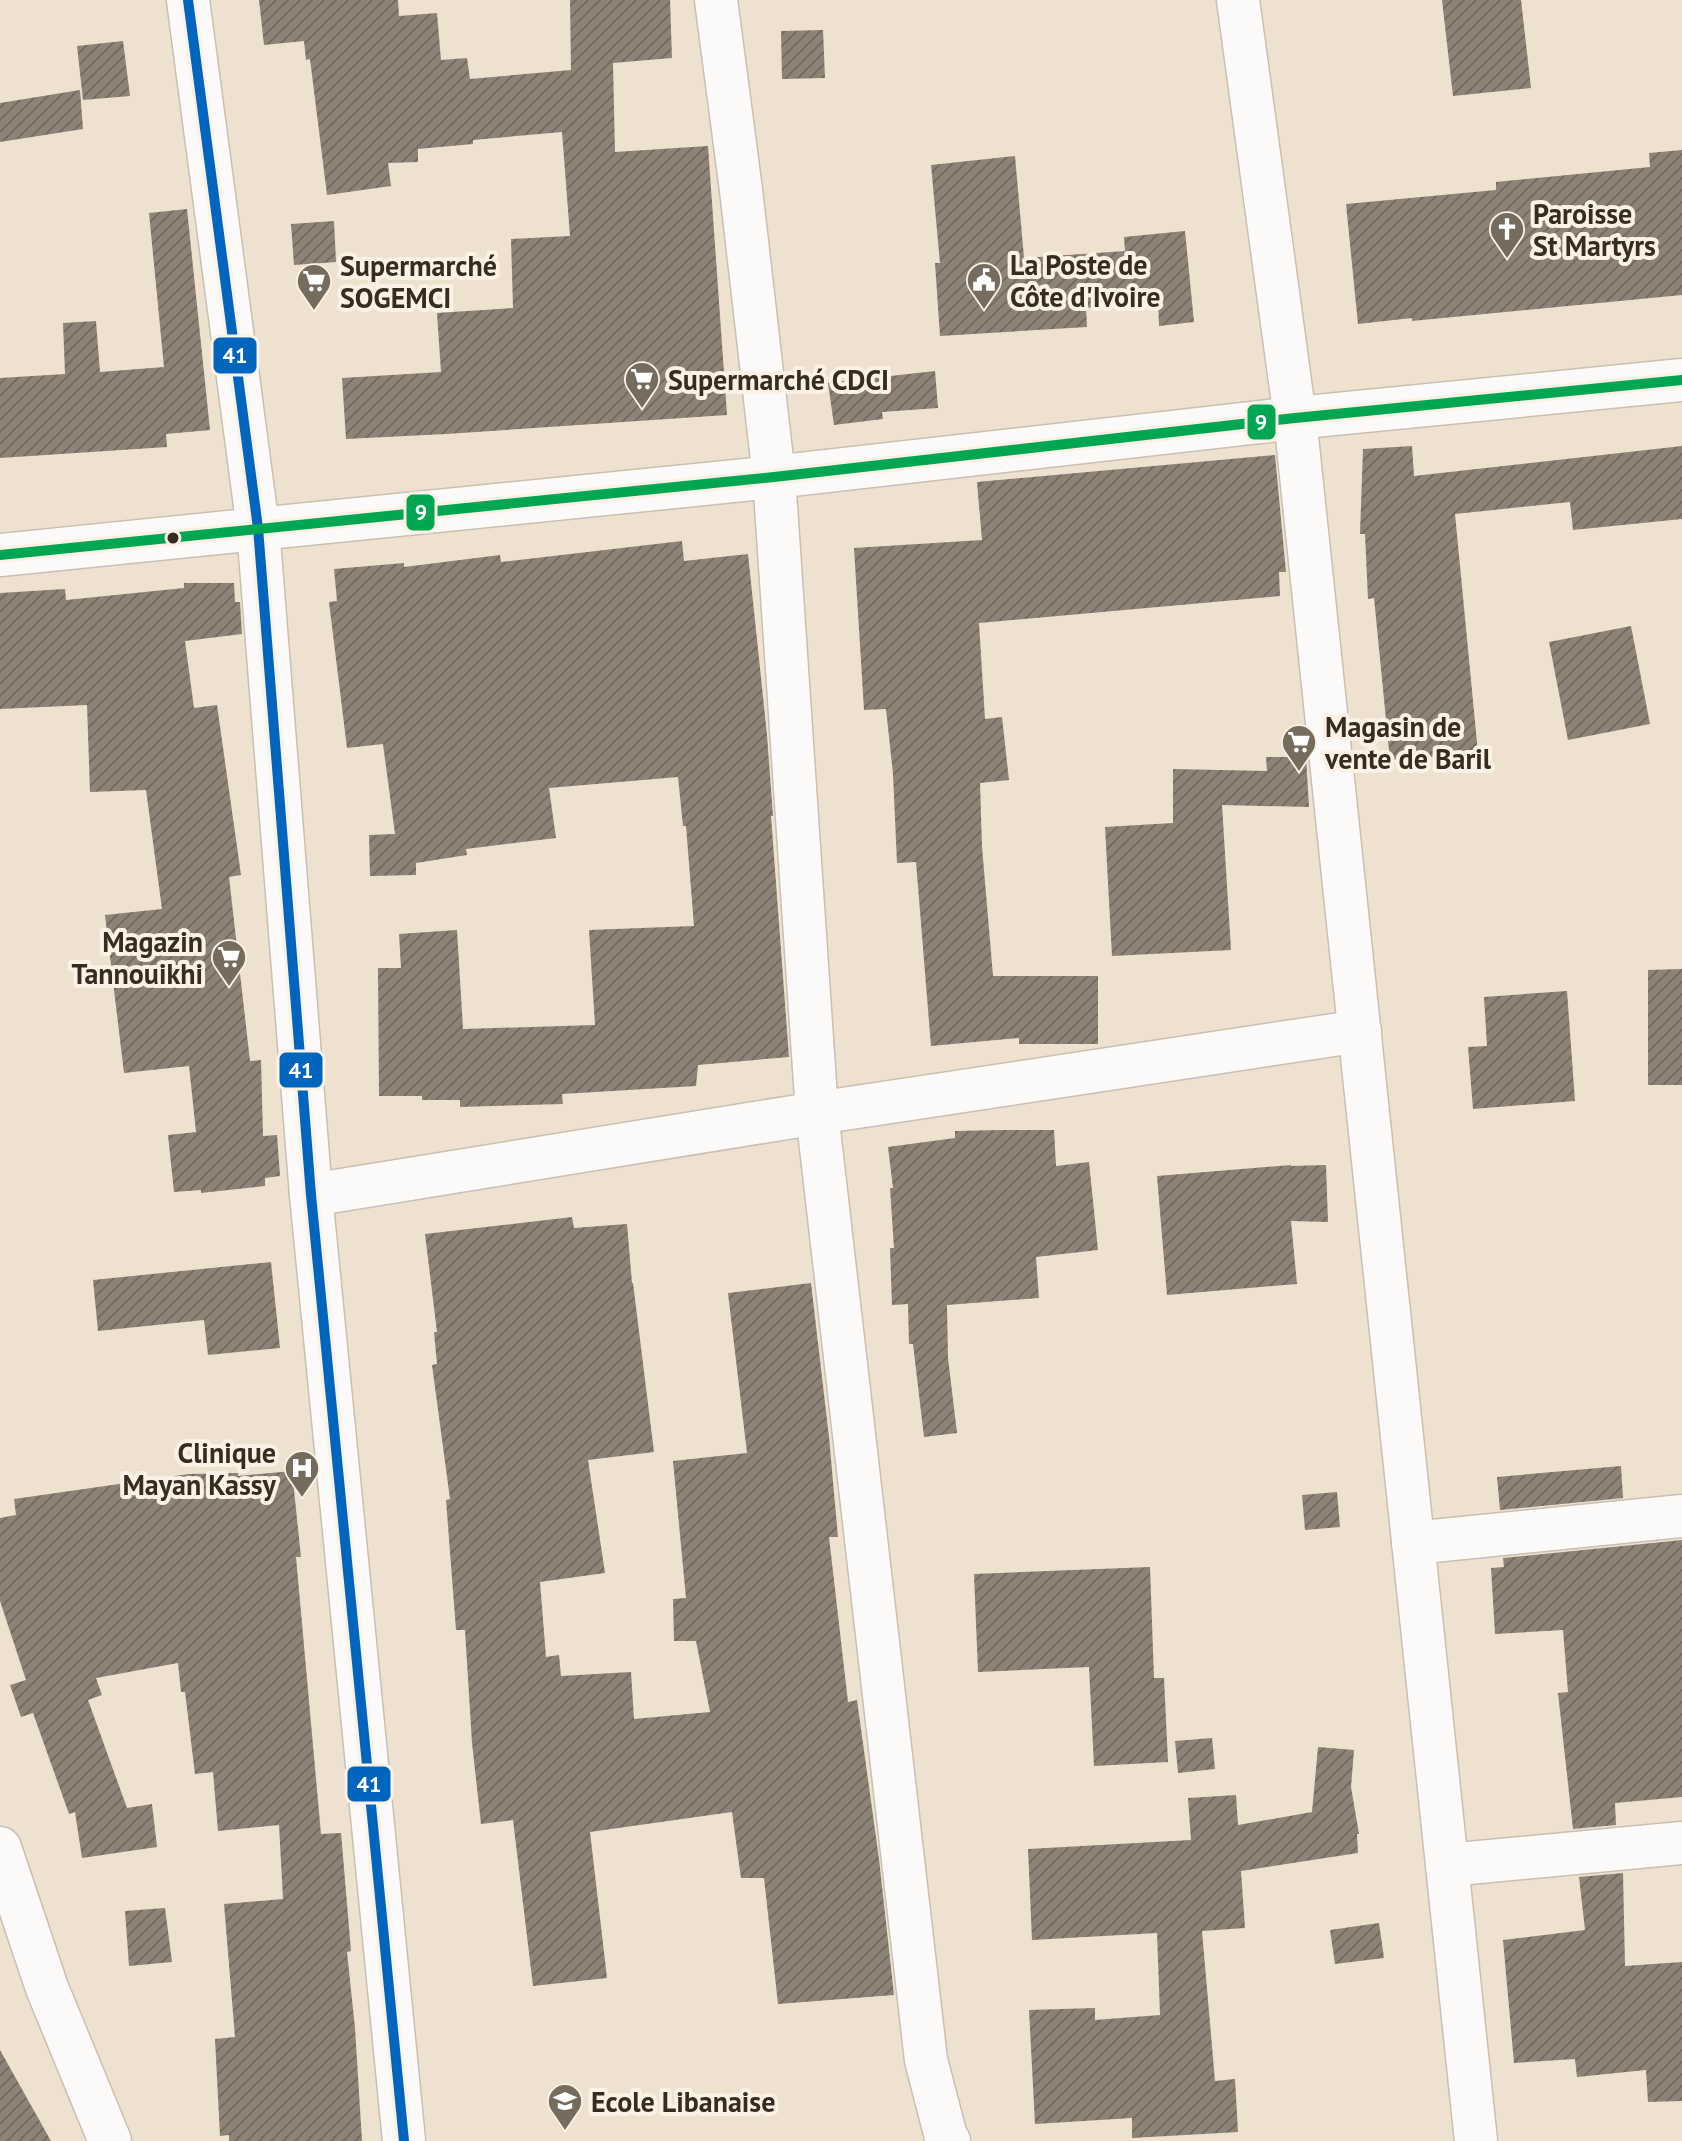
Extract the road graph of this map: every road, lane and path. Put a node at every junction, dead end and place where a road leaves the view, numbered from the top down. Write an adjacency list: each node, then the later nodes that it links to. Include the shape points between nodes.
1 (188, 0): 7 (street)
2 (716, 0): 6 (street)
3 (1238, 0): 5 (street)
4 (1682, 380): 5 (street)
5 (1295, 418): 6 (street); 9 (street)
6 (774, 477): 7 (street); 10 (street)
7 (258, 528): 8 (street); 11 (street)
8 (0, 555)
9 (1360, 1031): 10 (street); 13 (street)
10 (817, 1113): 11 (street); 19 (street, via 926,2060)
11 (311, 1195): 18 (street)
12 (1682, 1516): 13 (street)
13 (1413, 1543): 16 (street)
14 (1682, 1843): 16 (street)
15 (0, 1848): 17 (street, via 47,1988)
16 (1447, 1865): 20 (street)
17 (110, 2141)
18 (404, 2141)
19 (949, 2141)
20 (1476, 2141)

